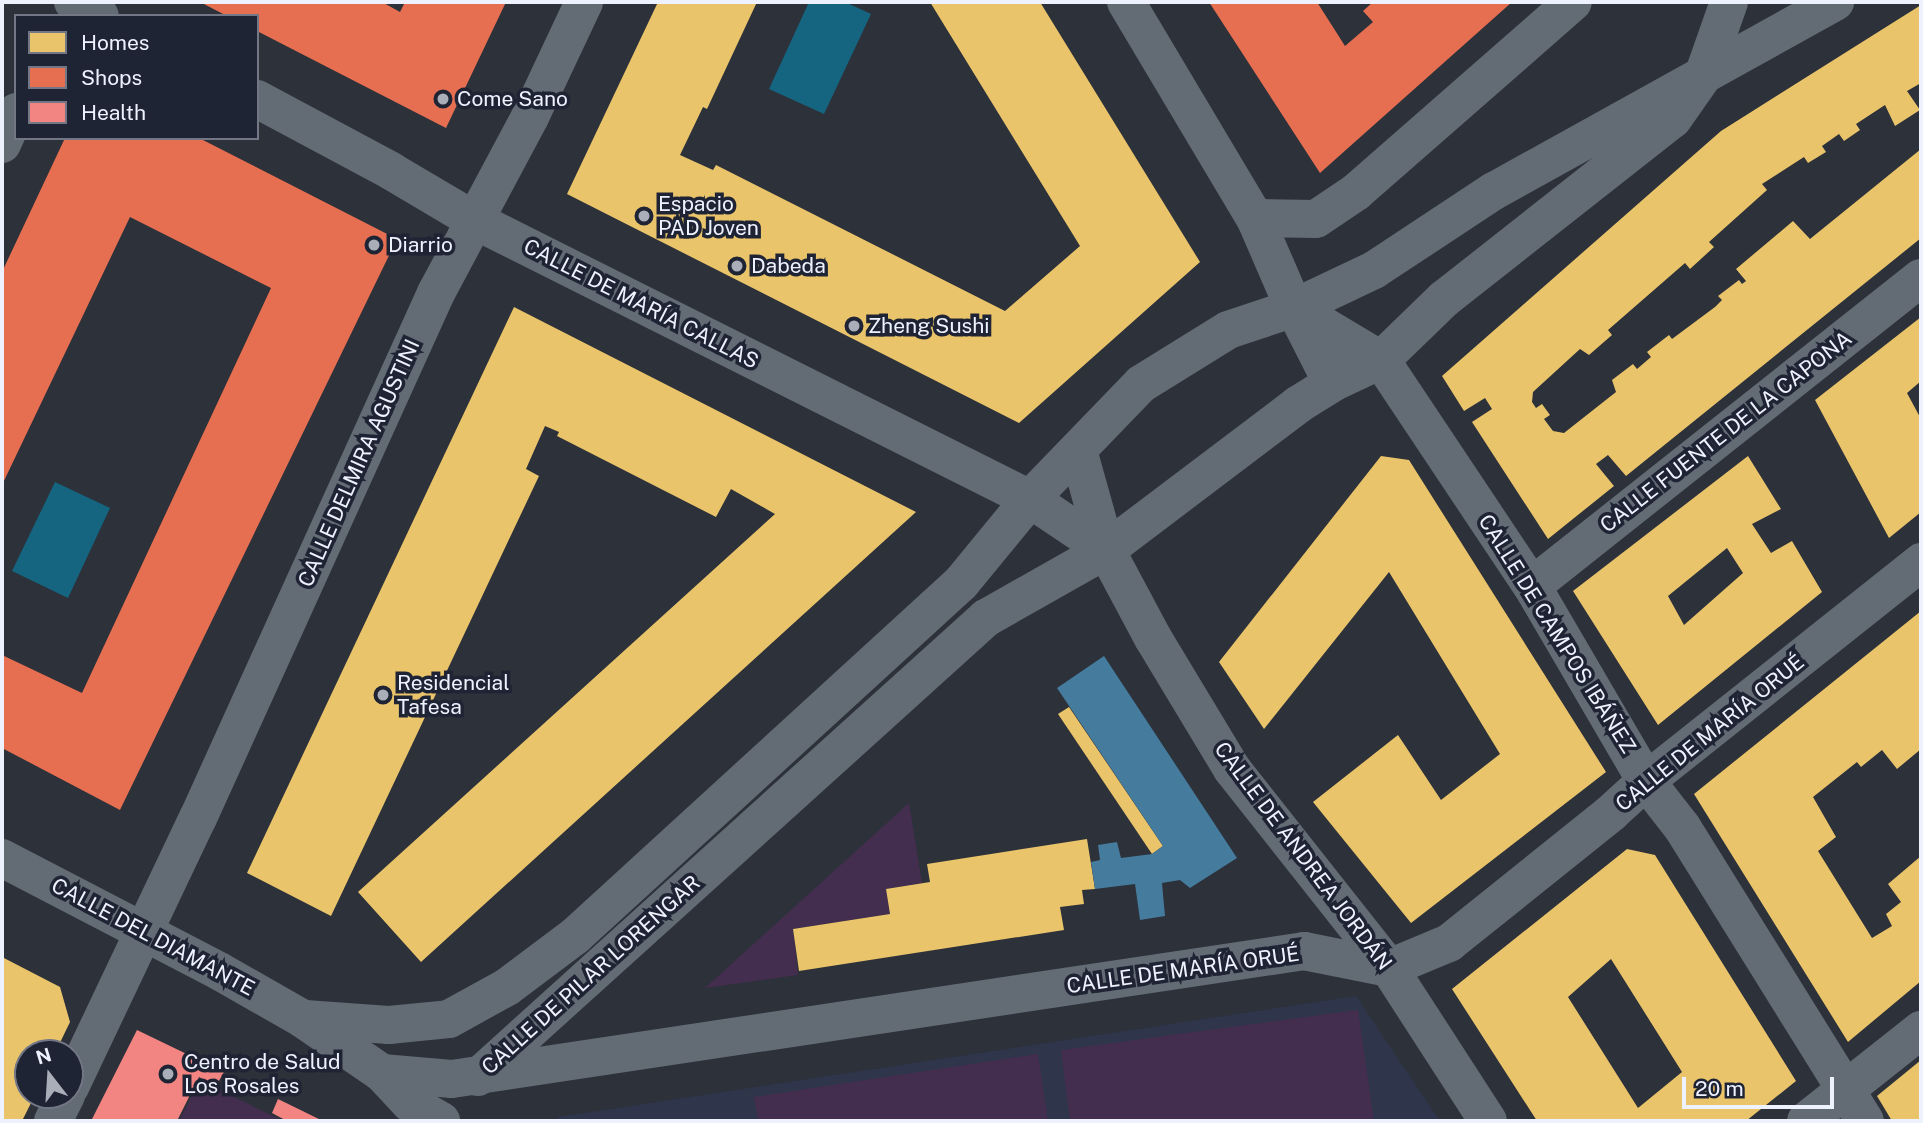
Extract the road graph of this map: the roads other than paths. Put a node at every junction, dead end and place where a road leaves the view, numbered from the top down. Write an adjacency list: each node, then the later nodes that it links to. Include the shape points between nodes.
1 (73, 2): 7 (street)
2 (584, 2): 13 (street, CALLE DELMIRA AGUSTINI, via 530,117)
3 (1126, 2): 12 (street)
4 (1573, 2): 12 (street, via 1356,192 1316,219)
5 (1728, 2): 8 (street)
6 (1835, 2): 8 (street)
7 (96, 14)
8 (1703, 75): 15 (street, via 1494,191 1374,270); 16 (street, via 1673,118 1444,299)
9 (259, 100): 13 (street, CALLE DE MARÍA CALLAS)
10 (14, 117): 11 (street)
11 (2, 144)
12 (1255, 218): 15 (street)
13 (474, 220): 19 (street, CALLE DE MARÍA CALLAS); 25 (street, CALLE DELMIRA AGUSTINI, via 436,293)
14 (1921, 278): 22 (street, CALLE FUENTE DE LA CAPONA)
15 (1294, 308): 16 (street, CALLE DE CAMPOS IBÁÑEZ); 17 (street); 18 (street, CALLE DE PILAR LORENGAR, via 1228,330 1141,384)
16 (1381, 360): 17 (street, CALLE DE PILAR LORENGAR); 22 (street, CALLE DE CAMPOS IBÁÑEZ)
17 (1332, 383): 20 (street, CALLE DE PILAR LORENGAR)
18 (1078, 450): 19 (street, CALLE DE PILAR LORENGAR); 20 (street)
19 (1030, 499): 20 (street); 27 (street, CALLE DE PILAR LORENGAR, via 961,583 575,936 508,987 449,1019 389,1025)
20 (1106, 550): 26 (street, CALLE DE ANDREA JORDÁN, via 1232,769); 31 (street, CALLE DE PILAR LORENGAR, via 986,618)
21 (1921, 562): 23 (street, CALLE DE MARÍA ORUÉ)
22 (1532, 586): 23 (street, CALLE DE CAMPOS IBÁÑEZ)
23 (1646, 781): 26 (street, CALLE DE MARÍA ORUÉ, via 1449,943); 32 (street, CALLE DE CAMPOS IBÁÑEZ, via 1682,827)
24 (2, 858): 25 (street, CALLE DEL DIAMANTE)
25 (145, 930): 27 (street, CALLE DEL DIAMANTE); 29 (street, CALLE DELMIRA AGUSTINI)
26 (1389, 968): 31 (street, CALLE DE MARÍA ORUÉ, via 1304,951); 34 (street, CALLE DE ANDREA JORDÁN)
27 (303, 1019): 30 (street, CALLE DE PILAR LORENGAR)
28 (1921, 1030): 32 (street)
29 (84, 1058)
30 (382, 1073): 31 (street, CALLE DE PILAR LORENGAR); 33 (street)
31 (478, 1077)
32 (1856, 1106): 35 (street)
33 (417, 1115)
34 (1488, 1121)
35 (1806, 1121)

